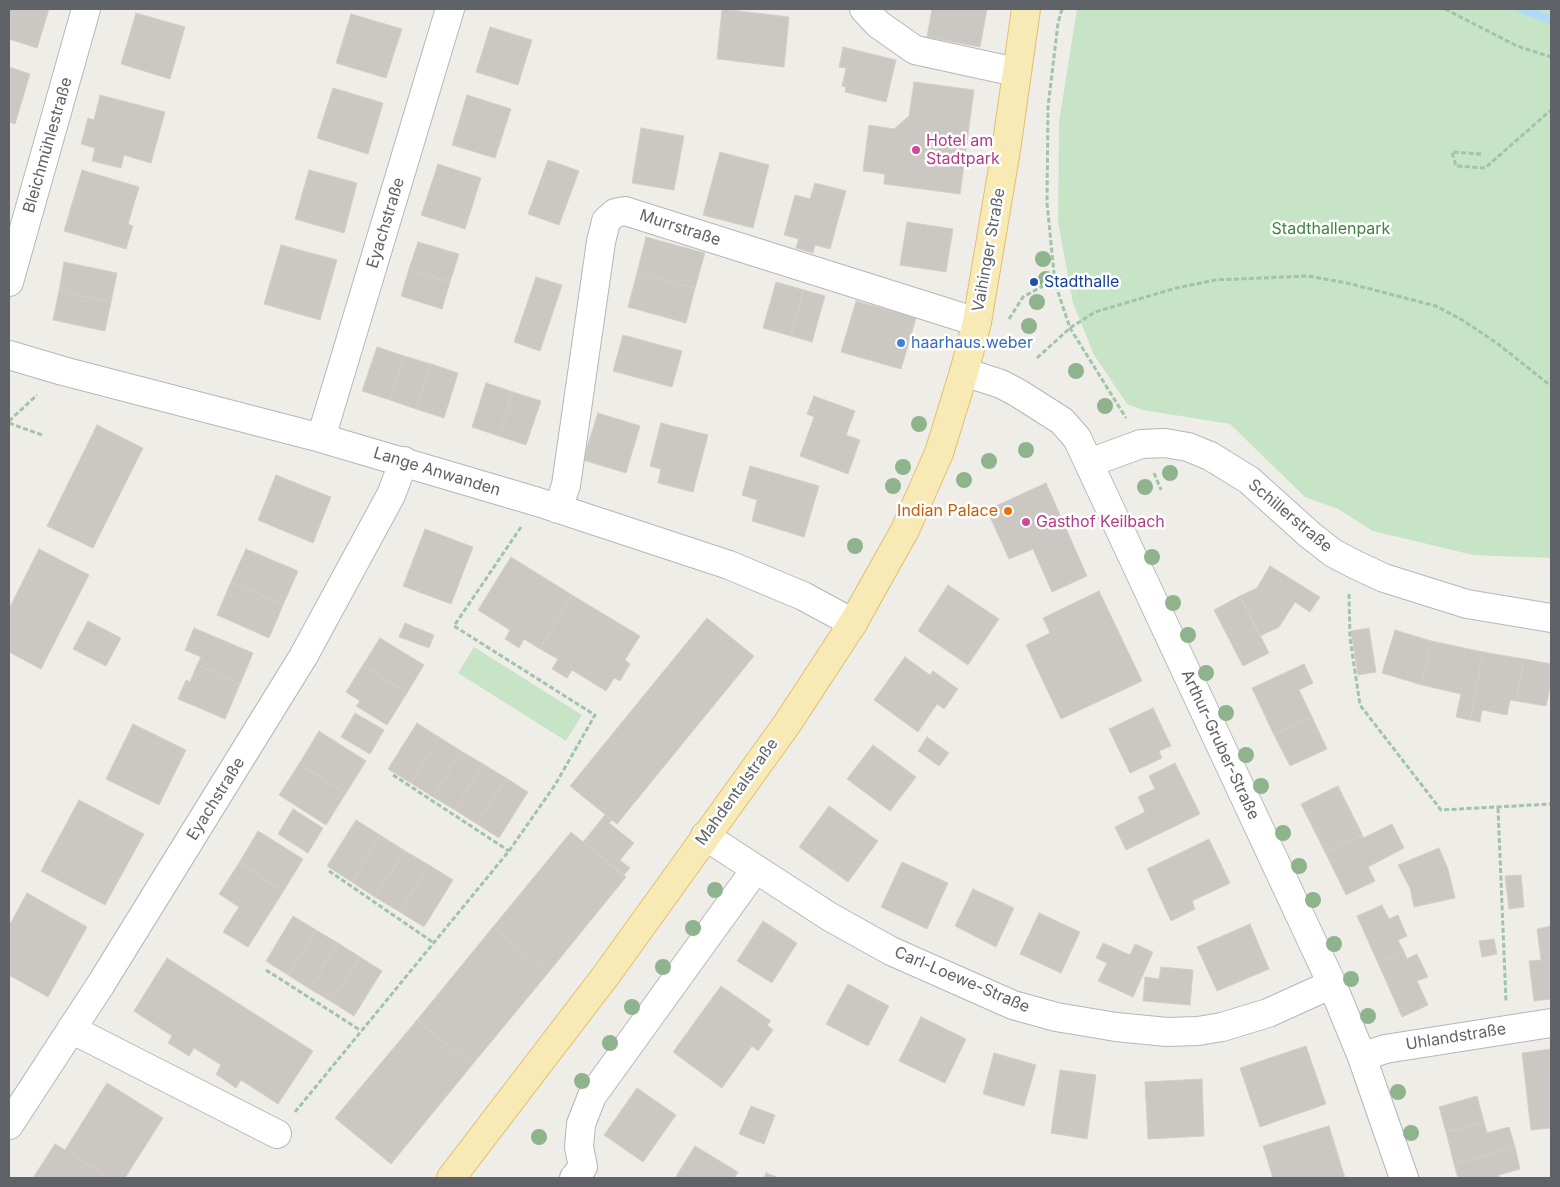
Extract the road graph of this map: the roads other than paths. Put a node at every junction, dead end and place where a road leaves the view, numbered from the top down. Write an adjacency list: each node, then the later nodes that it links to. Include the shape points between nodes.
1 (86, 9): 6 (street, Bleichmühlestraße)
2 (450, 9): 10 (street, Eyachstraße)
3 (864, 9): 5 (street, via 878,24 915,50)
4 (1026, 9): 5 (main road, Vaihinger Straße)
5 (1016, 72): 7 (main road, Vaihinger Straße, via 1005,159)
6 (9, 282)
7 (977, 322): 9 (main road, Vaihinger Straße); 13 (street, Murrstraße, via 625,211 615,213 606,221 601,242 566,485)
8 (9, 355): 10 (street, Lange Anwanden)
9 (964, 372): 12 (street, Arthur-Gruber-Straße, via 1001,384 1062,421 1077,438); 15 (main road, Mahdentalstraße, via 922,495)
10 (320, 438): 11 (street, Lange Anwanden)
11 (404, 461): 13 (street, Lange Anwanden); 20 (street, Eyachstraße, via 391,495 303,657)
12 (1090, 463): 14 (street, Schillerstraße, via 1141,444 1165,443 1188,447 1222,462 1249,480 1333,553 1356,565 1384,578 1467,604); 18 (street, Arthur-Gruber-Straße)
13 (548, 505): 15 (street, Lange Anwanden, via 729,565 803,596)
14 (1551, 618)
15 (853, 623): 16 (main road, Mahdentalstraße, via 787,724)
16 (705, 836): 17 (street, Carl-Loewe-Straße); 25 (main road, Mahdentalstraße, via 607,974)
17 (755, 870): 18 (street, Carl-Loewe-Straße, via 830,918 891,951 1013,1005 1056,1017 1158,1032 1198,1031 1268,1013); 24 (street, via 592,1096 581,1124 579,1147)
18 (1332, 984): 21 (street, Arthur-Gruber-Straße)
19 (1551, 1023): 21 (street, Uhlandstraße, via 1385,1049)
20 (71, 1029): 22 (street, Eyachstraße); 23 (street)
21 (1362, 1056): 26 (street, Arthur-Gruber-Straße)
22 (9, 1125)
23 (277, 1134)
24 (585, 1174)
25 (451, 1178)
26 (1404, 1178)

